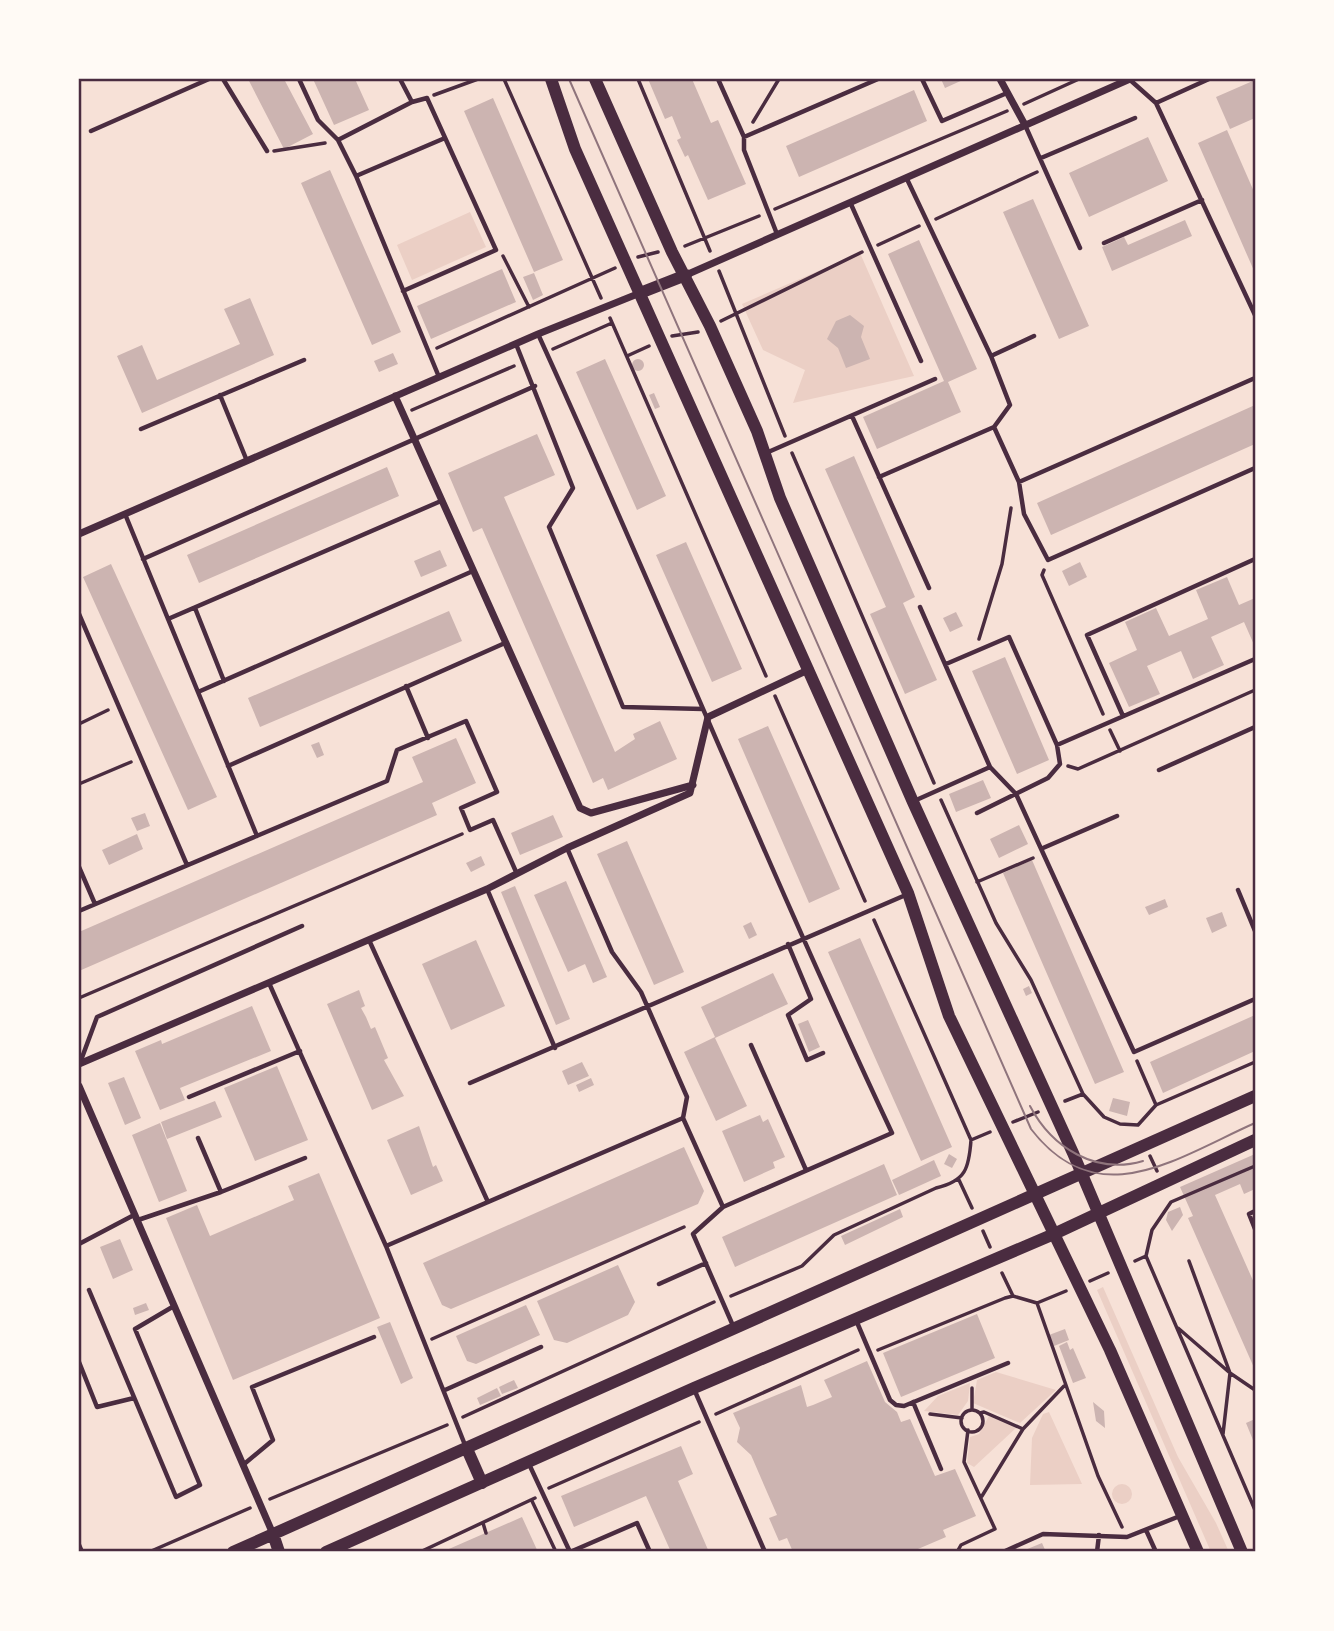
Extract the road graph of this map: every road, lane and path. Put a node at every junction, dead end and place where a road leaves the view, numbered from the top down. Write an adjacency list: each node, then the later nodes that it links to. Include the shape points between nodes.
1 (209, 79): 25 (lane)
2 (223, 79): 29 (lane)
3 (299, 79): 28 (lane, via 318,120)
4 (400, 79): 20 (lane)
5 (478, 79): 19 (path)
6 (504, 79): 48 (path)
7 (551, 79): 46 (main road, via 575,149)
8 (595, 79): 44 (main road)
9 (638, 79): 39 (path)
10 (718, 79): 26 (lane)
11 (779, 79): 26 (path)
12 (878, 79): 26 (lane)
13 (922, 79): 18 (lane, via 942,121)
14 (1000, 79): 18 (street)
15 (1079, 79): 22 (path)
16 (1129, 79): 21 (lane); 24 (street)
17 (1209, 79): 21 (lane)
18 (1007, 93): 22 (street)
19 (427, 98): 20 (lane); 27 (lane)
20 (412, 102): 28 (lane)
21 (1156, 103): 34 (lane)
22 (1018, 106): 24 (street); 36 (path)
23 (1135, 118): 30 (lane)
24 (1025, 125): 30 (lane); 33 (street)
25 (91, 131)
26 (744, 137): 36 (lane, via 744,150)
27 (445, 138): 32 (lane); 43 (lane)
28 (338, 140): 29 (path); 32 (lane)
29 (267, 151)
30 (1041, 159): 31 (lane)
31 (1045, 168): 37 (path); 42 (lane)
32 (355, 176): 49 (lane)
33 (906, 177): 35 (street); 37 (lane)
34 (1202, 200): 40 (lane); 54 (lane)
35 (850, 202): 38 (street); 41 (lane)
36 (767, 212): 38 (lane); 39 (path)
37 (927, 223): 41 (path); 64 (lane)
38 (777, 234): 45 (street)
39 (705, 238): 44 (path); 45 (path)
40 (1104, 243)
41 (870, 248): 53 (path); 66 (lane)
42 (1080, 248)
43 (496, 250): 49 (lane); 51 (path, via 506,258)
44 (672, 252): 46 (path, via 654,251); 47 (main road)
45 (715, 262): 47 (street); 53 (path)
46 (625, 263): 48 (path); 50 (main road)
47 (686, 275): 50 (main road); 56 (main road)
48 (592, 278): 51 (path); 52 (path)
49 (403, 291): 61 (lane)
50 (640, 293): 52 (street); 59 (main road)
51 (529, 306): 61 (path)
52 (604, 306): 55 (path); 57 (street)
53 (737, 312): 56 (path); 79 (path)
54 (1255, 315)
55 (612, 323): 62 (path); 63 (path)
56 (710, 326): 59 (path); 80 (main road)
57 (538, 334): 60 (street); 62 (lane)
58 (1034, 336): 64 (lane)
59 (661, 340): 63 (path); 101 (main road)
60 (516, 343): 67 (lane); 68 (street)
61 (429, 351): 68 (lane)
62 (546, 352): 108 (lane)
63 (626, 356): 103 (path)
64 (991, 356): 76 (lane, via 1010,405)
65 (304, 360): 72 (lane)
66 (921, 361)
67 (524, 362): 71 (lane); 74 (path)
68 (439, 377): 73 (street)
69 (1255, 378): 84 (lane)
70 (935, 379): 75 (lane)
71 (535, 386): 78 (lane); 108 (lane, via 573,488 549,527 623,707)
72 (220, 395): 77 (lane); 81 (lane)
73 (395, 396): 74 (street); 81 (street)
74 (403, 413): 78 (street)
75 (852, 416): 79 (lane); 83 (lane)
76 (994, 427): 83 (lane); 84 (lane)
77 (141, 429)
78 (413, 439): 85 (street); 88 (lane)
79 (788, 444): 80 (lane); 123 (path)
80 (765, 453): 125 (main road, via 780,498)
81 (247, 461): 86 (street)
82 (1255, 468): 90 (lane)
83 (879, 477): 92 (lane)
84 (1018, 481): 90 (lane, via 1024,514); 98 (path, via 1002,564)
85 (441, 501): 91 (street); 94 (lane)
86 (125, 513): 87 (street); 88 (lane)
87 (79, 534)
88 (143, 559): 96 (lane)
89 (1255, 559): 109 (lane, via 1087,635)
90 (1048, 560): 110 (path, via 1042,575)
91 (473, 571): 97 (street); 102 (lane)
92 (929, 588)
93 (920, 607): 100 (lane)
94 (195, 608): 96 (lane); 102 (lane)
95 (79, 614): 107 (lane)
96 (168, 619): 106 (lane)
97 (506, 642): 104 (lane); 122 (street, via 580,808 591,813)
98 (976, 652): 100 (lane); 114 (lane, via 1009,637)
99 (1255, 659): 109 (lane)
100 (946, 664): 119 (lane)
101 (810, 670): 103 (street); 138 (main road)
102 (224, 681): 106 (lane)
103 (771, 685): 108 (street); 140 (path)
104 (406, 686): 113 (lane); 118 (lane)
105 (1255, 690): 115 (path)
106 (198, 692): 118 (lane)
107 (118, 705): 111 (path); 116 (lane)
108 (705, 713): 122 (street); 144 (lane)
109 (1123, 716): 110 (lane)
110 (1107, 723): 114 (lane); 115 (path)
111 (79, 724)
112 (1255, 727): 120 (lane)
113 (428, 738): 128 (lane, via 466,721 497,792 461,808); 129 (lane, via 397,750 387,781)
114 (1057, 745): 117 (lane)
115 (1120, 751): 117 (path, via 1078,769)
116 (141, 758): 121 (path); 132 (lane)
117 (1060, 764): 124 (lane, via 1048,778)
118 (228, 766): 129 (lane)
119 (990, 767): 123 (lane); 124 (lane)
120 (1159, 770)
121 (79, 785)
122 (692, 785): 130 (street, via 690,793)
123 (937, 792): 125 (lane); 135 (path)
124 (1016, 793): 126 (lane); 131 (lane)
125 (913, 802): 164 (main road)
126 (977, 813)
127 (1117, 816): 131 (lane)
128 (470, 830): 134 (lane, via 493,820); 148 (path)
129 (257, 836): 132 (lane)
130 (567, 848): 134 (street); 150 (lane, via 612,952)
131 (1044, 851): 135 (path); 154 (lane)
132 (187, 865): 139 (lane)
133 (79, 867): 139 (lane)
134 (517, 874): 136 (street)
135 (977, 882): 160 (path, via 1031,980)
136 (487, 889): 145 (street); 152 (lane)
137 (1238, 890): 143 (lane)
138 (908, 893): 140 (lane); 167 (main road, via 949,1016)
139 (95, 904): 141 (lane)
140 (869, 909): 144 (lane); 169 (path)
141 (79, 911)
142 (302, 926): 157 (lane, via 97,1017)
143 (1255, 931)
144 (801, 939): 146 (lane); 174 (lane, via 892,1133)
145 (369, 940): 147 (street); 180 (lane)
146 (788, 944): 150 (lane); 155 (lane, via 811,999 788,1015 807,1060)
147 (269, 982): 153 (lane); 157 (street)
148 (79, 998)
149 (1255, 999): 154 (lane)
150 (647, 1007): 152 (lane); 165 (lane, via 687,1097)
151 (751, 1045): 174 (lane)
152 (555, 1048): 158 (lane)
153 (300, 1051): 162 (lane); 191 (lane)
154 (1134, 1052): 163 (path)
155 (823, 1053)
156 (1255, 1062): 163 (path)
157 (79, 1064)
158 (470, 1083)
159 (79, 1087): 185 (street)
160 (1083, 1094): 164 (path); 166 (path, via 1104,1117)
161 (1255, 1096): 171 (main road)
162 (189, 1097)
163 (1156, 1105): 166 (path)
164 (1051, 1106): 167 (path); 175 (main road)
165 (683, 1118): 180 (lane); 182 (lane)
166 (1138, 1125): 171 (path)
167 (1000, 1128): 169 (path); 179 (main road)
168 (198, 1138): 178 (lane)
169 (971, 1140): 176 (path, via 969,1163)
170 (1255, 1140): 177 (main road)
171 (1146, 1144): 175 (main road); 177 (path)
172 (305, 1158): 178 (lane)
173 (1255, 1166): 181 (path)
174 (806, 1170): 182 (lane)
175 (1082, 1175): 179 (main road); 184 (main road)
176 (959, 1180): 186 (path); 198 (path, via 834,1235 802,1266)
177 (1162, 1182): 181 (path); 184 (main road)
178 (221, 1192): 185 (lane)
179 (1035, 1196): 186 (main road); 189 (main road)
180 (488, 1202): 191 (lane)
181 (1171, 1202): 202 (path, via 1152,1230 1146,1256)
182 (723, 1207): 194 (lane, via 693,1234)
183 (1255, 1211): 188 (lane, via 1249,1214)
184 (1097, 1214): 189 (main road); 255 (main road)
185 (135, 1218): 190 (lane); 200 (street)
186 (978, 1221): 192 (path); 203 (main road)
187 (686, 1226): 205 (path)
188 (1255, 1229)
189 (1054, 1234): 192 (main road); 234 (main road)
190 (79, 1244)
191 (386, 1246): 205 (lane)
192 (995, 1259): 197 (path); 201 (main road)
193 (1189, 1261): 209 (path)
194 (706, 1263): 195 (lane); 198 (lane)
195 (659, 1284)
196 (89, 1290): 215 (lane)
197 (1013, 1296): 199 (path); 211 (path, via 1037,1303)
198 (722, 1298): 203 (lane); 221 (path)
199 (994, 1303)
200 (175, 1305): 215 (lane, via 135,1329 200,1485 176,1497); 227 (street)
201 (855, 1319): 212 (main road); 216 (lane, via 890,1400 896,1405)
202 (1176, 1325): 209 (path); 224 (path)
203 (734, 1329): 225 (main road)
204 (374, 1337): 227 (lane, via 252,1387 273,1440)
205 (425, 1342): 213 (lane)
206 (541, 1347): 213 (lane)
207 (79, 1362): 215 (lane, via 97,1407)
208 (1008, 1363): 210 (lane)
209 (1230, 1373): 214 (path); 224 (path)
210 (974, 1376): 216 (lane); 217 (path)
211 (1064, 1386): 222 (path); 240 (path, via 1098,1476)
212 (694, 1388): 226 (main road); 249 (lane)
213 (445, 1390): 221 (lane)
214 (1255, 1390)
215 (134, 1398)
216 (913, 1402): 218 (lane)
217 (972, 1410): 219 (path); 220 (path)
218 (918, 1413): 220 (path); 228 (lane)
219 (980, 1413): 222 (path); 223 (path, via 982,1426)
220 (962, 1418): 223 (path)
221 (456, 1421): 225 (lane); 232 (path)
222 (1023, 1429): 230 (path)
223 (968, 1430): 230 (path, via 964,1462)
224 (1223, 1436): 233 (path)
225 (467, 1449): 229 (main road); 238 (main road)
226 (528, 1462): 229 (main road); 248 (lane, via 570,1552 637,1523)
227 (243, 1465): 232 (street)
228 (941, 1469)
229 (482, 1483): 246 (main road)
230 (981, 1496): 250 (path, via 995,1529 961,1545)
231 (532, 1502): 247 (path)
232 (260, 1503): 238 (street); 243 (path)
233 (1255, 1510)
234 (1182, 1515): 236 (lane); 254 (main road)
235 (483, 1523): 237 (path)
236 (1146, 1530): 240 (lane); 253 (lane)
237 (486, 1533)
238 (273, 1534): 244 (main road); 245 (main road)
239 (1099, 1535): 240 (lane); 251 (lane, via 1043,1534); 252 (lane)
240 (1127, 1536)
241 (79, 1545): 242 (lane)
242 (82, 1552)
243 (149, 1552)
244 (233, 1552)
245 (279, 1552)
246 (326, 1552)
247 (556, 1552)
248 (650, 1552)
249 (765, 1552)
250 (957, 1552)
251 (1003, 1552)
252 (1097, 1552)
253 (1156, 1552)
254 (1198, 1552)
255 (1242, 1552)

